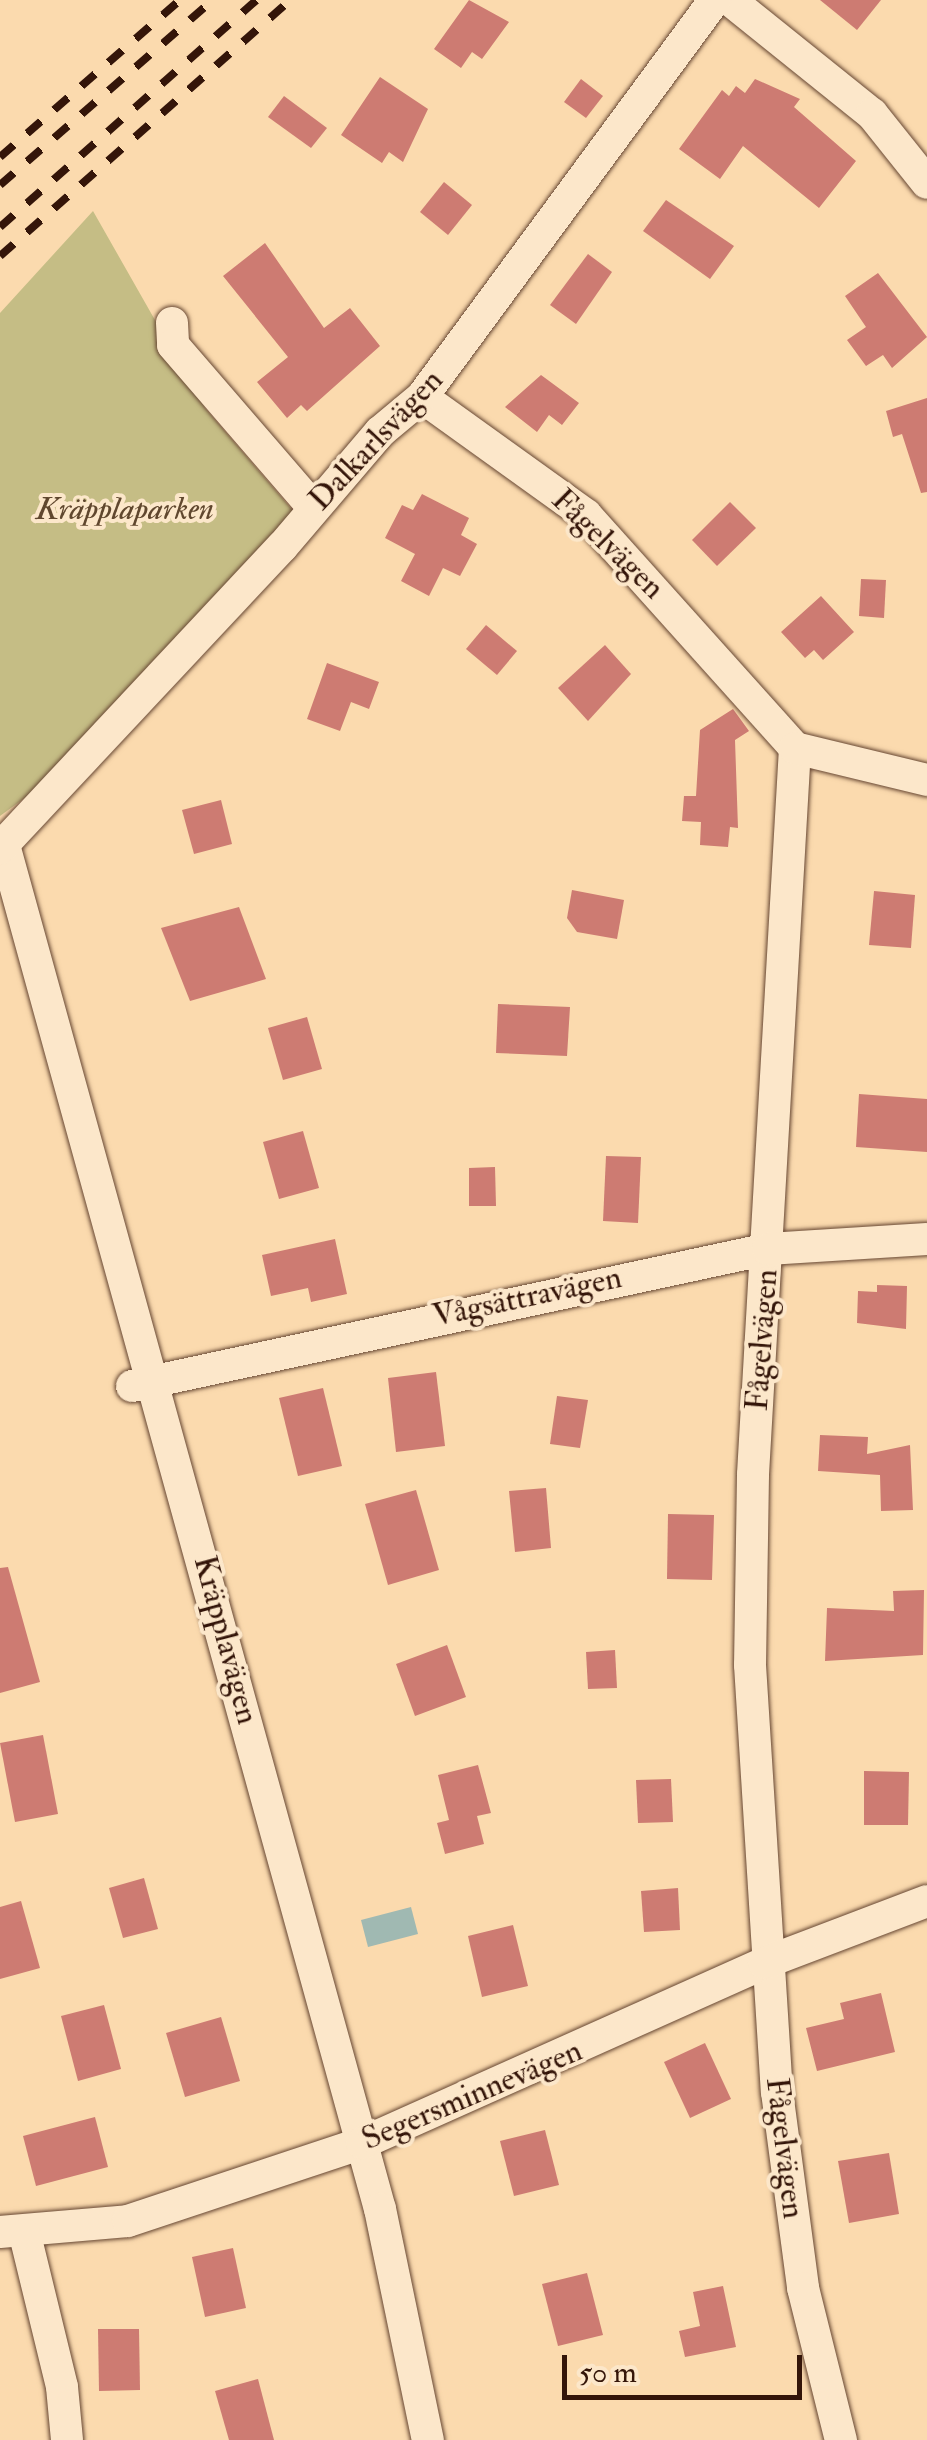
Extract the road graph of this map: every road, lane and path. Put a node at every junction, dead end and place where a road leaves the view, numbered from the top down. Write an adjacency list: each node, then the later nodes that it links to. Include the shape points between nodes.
1 (715, 0): 5 (street, Dalkarlsvägen)
2 (730, 0): 3 (street, via 872,114)
3 (927, 182)
4 (172, 323): 6 (street, via 172,345)
5 (422, 396): 6 (street, Dalkarlsvägen); 7 (street, Fågelvägen, via 586,515)
6 (312, 506): 9 (street, Dalkarlsvägen, via 282,548)
7 (796, 748): 8 (street); 11 (street, Fågelvägen)
8 (927, 780)
9 (2, 846): 12 (street, Kräpplavägen)
10 (927, 1239): 11 (street, Vågsättravägen)
11 (768, 1249): 12 (street, Vågsättravägen); 14 (street, Fågelvägen, via 750,1665)
12 (144, 1383): 15 (street, Kräpplavägen)
13 (927, 1901): 14 (street, Segersminnevägen)
14 (764, 1964): 15 (street, Segersminnevägen); 19 (street, Fågelvägen, via 803,2288)
15 (362, 2143): 16 (street, Segersminnevägen, via 128,2220); 18 (street, Kräpplavägen)
16 (12, 2234): 17 (street, via 62,2387)
17 (67, 2440)
18 (428, 2440)
19 (841, 2440)

